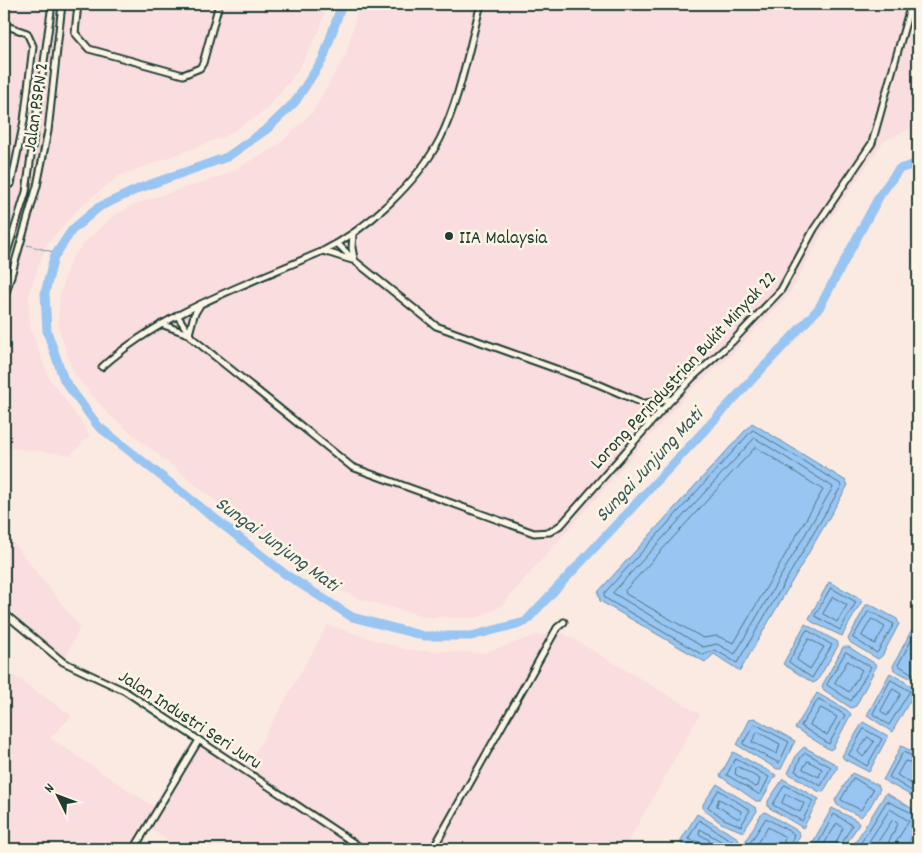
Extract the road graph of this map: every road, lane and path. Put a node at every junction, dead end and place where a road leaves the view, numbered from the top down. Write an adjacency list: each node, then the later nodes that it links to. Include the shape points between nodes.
1 (52, 4): 9 (street, Jalan PSPN 2)
2 (62, 4): 16 (street, Jalan PSPN 2, via 48,131 37,186)
3 (78, 4): 4 (street, via 75,32 85,47 183,75 203,64)
4 (219, 4)
5 (481, 4): 11 (street, via 452,109 440,139 381,212)
6 (911, 4): 23 (street, Lorong Perindustrian Bukit Minyak 22, via 872,143 814,229 781,290)
7 (4, 25): 8 (street, via 27,33 33,46)
8 (24, 121): 9 (street); 10 (street)
9 (36, 122): 15 (street, Jalan PSPN 2, via 26,192)
10 (11, 184)
11 (353, 234): 12 (street); 14 (street)
12 (338, 244): 13 (street); 14 (street)
13 (323, 252): 14 (street); 18 (street)
14 (355, 261): 24 (street, via 436,326)
15 (4, 263): 16 (street)
16 (14, 266): 17 (street, Jalan PSPN 2)
17 (4, 300)
18 (200, 306): 19 (street); 21 (street, via 190,325)
19 (177, 315): 20 (street); 21 (street, Lorong Perindustrian Bukit Minyak 22)
20 (161, 324): 21 (street); 22 (street, via 126,345)
21 (190, 334): 26 (street, Lorong Perindustrian Bukit Minyak 22, via 352,466 534,533 550,532 562,524)
22 (102, 367)
23 (672, 399): 24 (street); 25 (street, Lorong Perindustrian Bukit Minyak 22)
24 (643, 403): 25 (street); 26 (street)
25 (661, 411): 26 (street, Lorong Perindustrian Bukit Minyak 22)
26 (648, 426)
27 (4, 613): 29 (street, Jalan Industri Seri Juru, via 63,662 125,691)
28 (564, 622): 32 (street, via 557,628)
29 (199, 740): 30 (street); 31 (street, Jalan Industri Seri Juru)
30 (134, 849)
31 (363, 849)
32 (433, 849)

